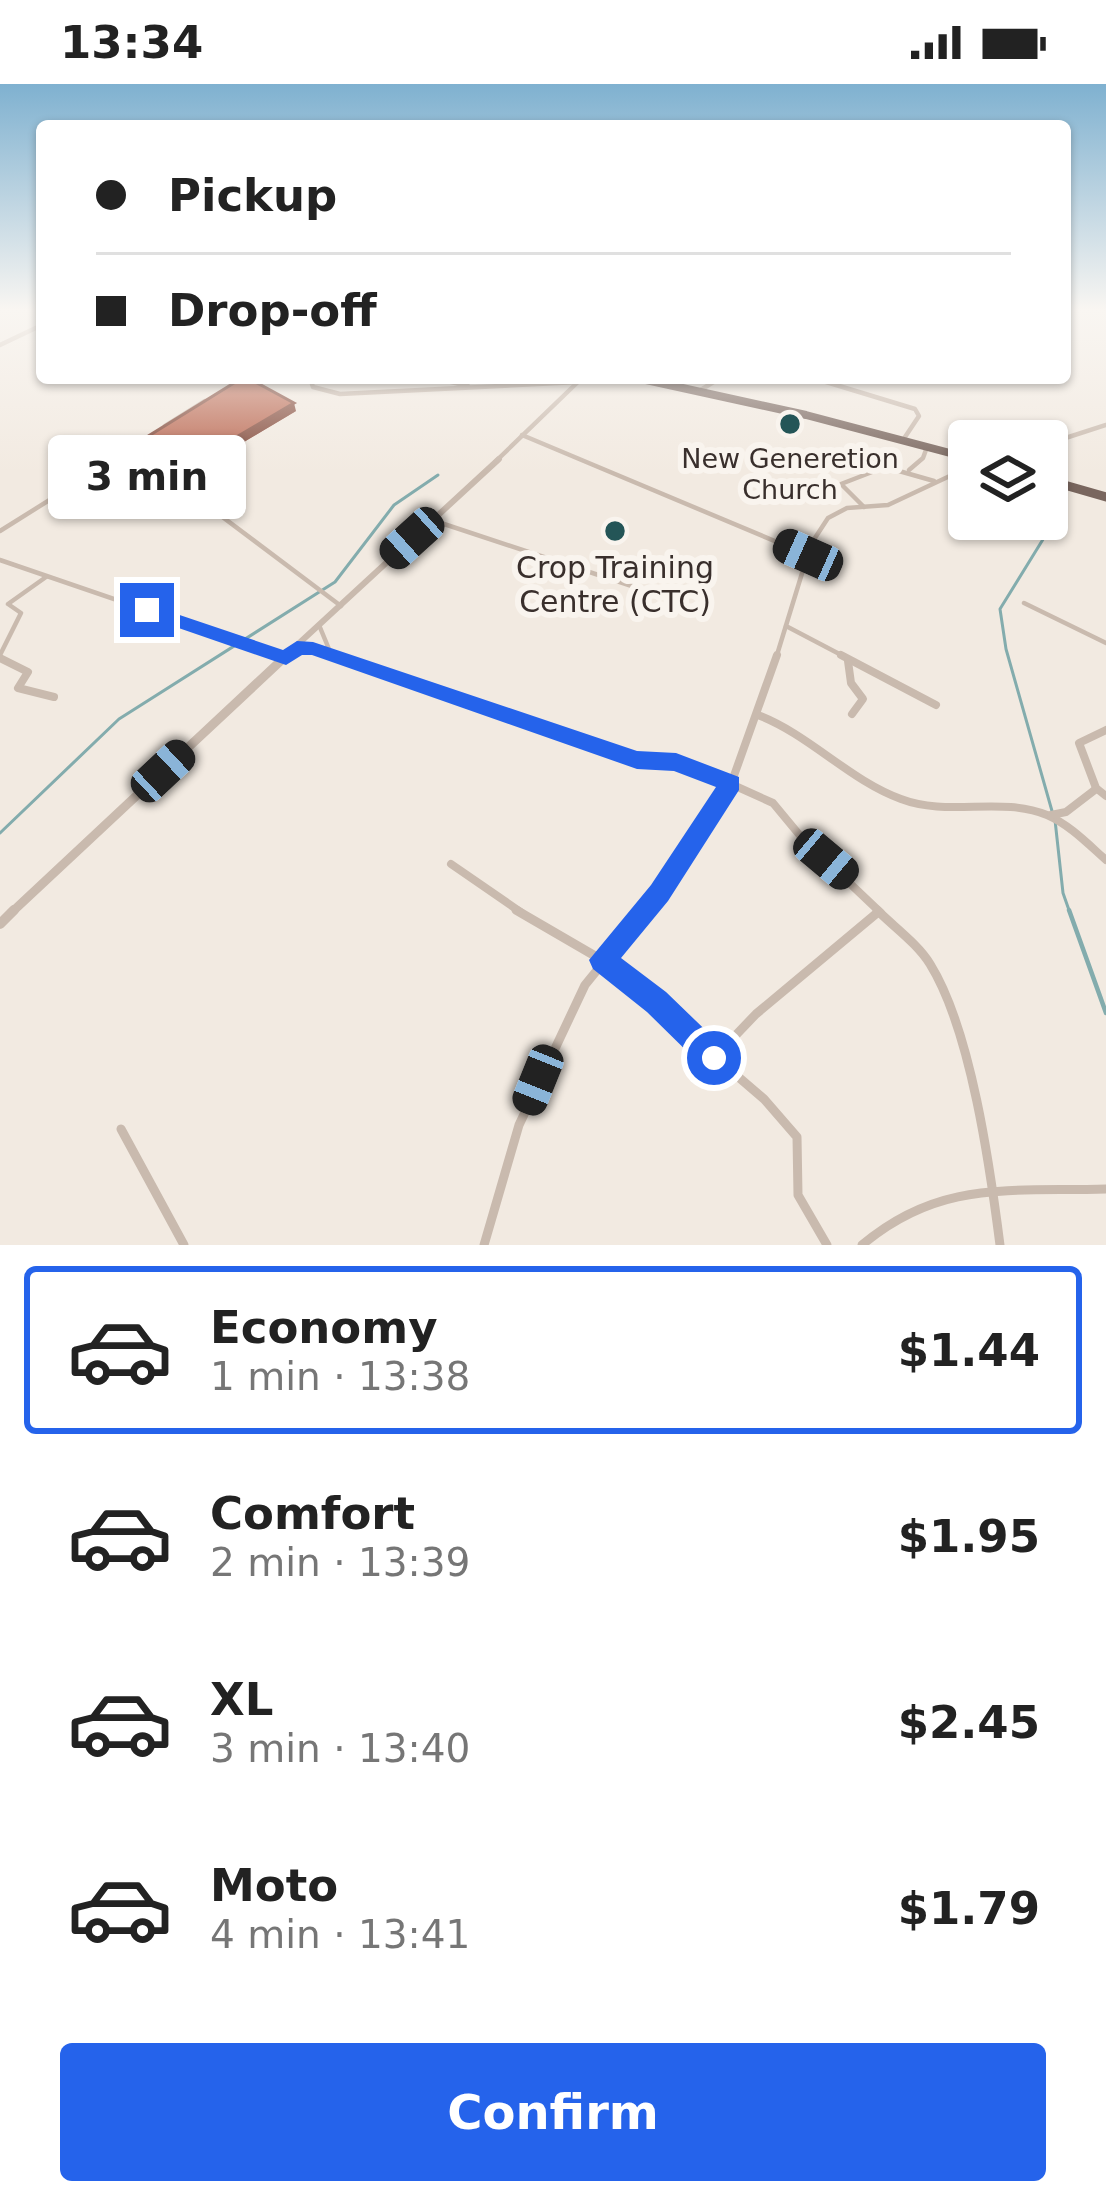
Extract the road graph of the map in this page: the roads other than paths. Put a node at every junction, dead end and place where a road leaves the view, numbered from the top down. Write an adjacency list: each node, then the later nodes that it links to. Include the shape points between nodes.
1 (312, 384): 9 (street, via 340,394)
2 (460, 384): 9 (street)
3 (520, 384): 10 (street)
4 (554, 384): 10 (street)
5 (576, 384): 14 (street)
6 (664, 384): 11 (main road)
7 (711, 384): 11 (street)
8 (832, 384): 16 (street, via 915,409 919,416)
9 (477, 388): 10 (street)
10 (528, 388)
11 (699, 392): 16 (main road)
12 (219, 393): 18 (street)
13 (1106, 425): 15 (street)
14 (522, 435): 26 (street); 28 (street)
15 (1068, 437)
16 (903, 440): 17 (main road)
17 (927, 447): 19 (main road); 20 (street)
18 (132, 449): 27 (street); 33 (street)
19 (948, 452)
20 (909, 470): 22 (street); 25 (street, via 878,468 841,484)
21 (948, 475): 22 (street)
22 (934, 481): 25 (street, via 888,505)
23 (1068, 486): 24 (main road)
24 (1106, 497)
25 (864, 507): 28 (street, via 828,518)
26 (435, 521): 31 (street); 33 (street)
27 (0, 532)
28 (808, 555): 35 (street)
29 (0, 560): 30 (street)
30 (49, 576): 38 (street, via 8,604 21,613); 40 (street)
31 (662, 596)
32 (1024, 603): 36 (street)
33 (340, 606): 34 (street)
34 (320, 625): 37 (street); 39 (street)
35 (785, 626): 41 (street); 45 (street)
36 (1106, 643)
37 (297, 647): 39 (street); 40 (street)
38 (0, 656): 42 (street, via 28,672 18,688)
39 (333, 656): 47 (street)
40 (286, 658): 54 (street)
41 (848, 661): 43 (street); 44 (street, via 863,699)
42 (54, 697)
43 (935, 706)
44 (852, 714)
45 (758, 715): 47 (street); 50 (street, via 903,801 932,810)
46 (1106, 731): 48 (street, via 1078,742)
47 (731, 784): 53 (street, via 780,809); 55 (street, via 660,893)
48 (1096, 788): 49 (street); 50 (street, via 1066,812)
49 (1106, 796)
50 (1048, 815): 51 (street)
51 (1106, 860)
52 (451, 864): 55 (street)
53 (877, 913): 56 (street); 59 (street, via 912,940 943,988)
54 (3, 917)
55 (602, 960): 56 (street); 61 (street, via 519,1125)
56 (714, 1058): 62 (street, via 796,1137 798,1195)
57 (121, 1129): 60 (street)
58 (1106, 1189): 59 (street)
59 (993, 1190): 63 (street, via 912,1205); 64 (street)
60 (184, 1245)
61 (484, 1245)
62 (827, 1245)
63 (862, 1245)
64 (1000, 1245)

